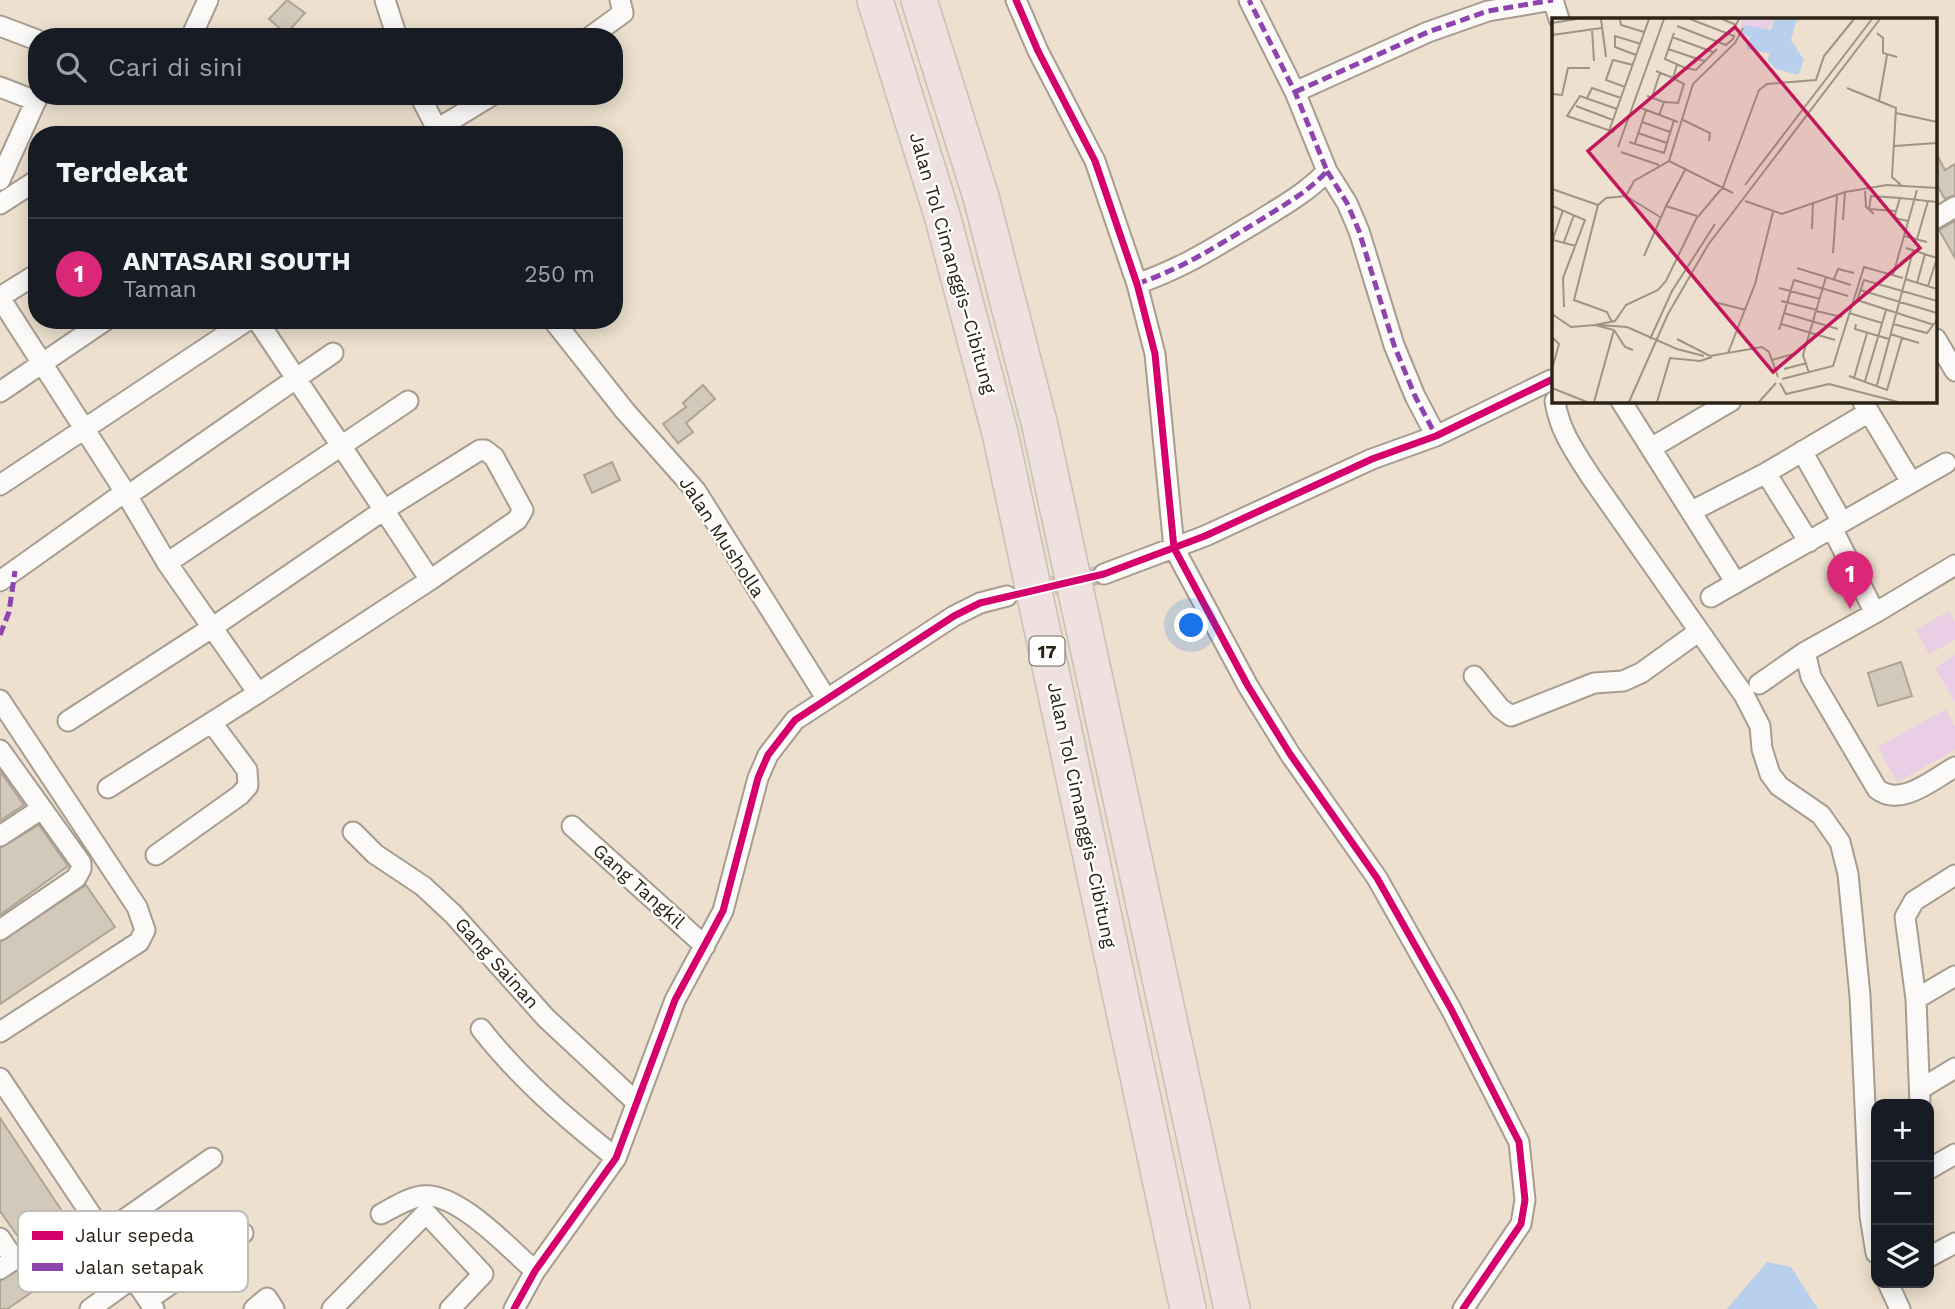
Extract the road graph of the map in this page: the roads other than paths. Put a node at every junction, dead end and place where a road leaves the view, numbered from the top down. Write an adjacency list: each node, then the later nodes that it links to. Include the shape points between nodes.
1 (208, 0): 11 (street)
2 (385, 0): 12 (street)
3 (620, 0): 13 (street, via 623,13)
4 (875, 0): 124 (highway, Jalan Tol Cimanggis–Cibitung / 17, via 942,215 1000,433)
5 (919, 0): 125 (highway, Jalan Tol Cimanggis–Cibitung / 17, via 981,197 1039,422)
6 (1016, 0): 30 (street, via 1095,162)
7 (1249, 0): 16 (street)
8 (1553, 0): 9 (street); 16 (street, via 1488,11 1427,32)
9 (1559, 18)
10 (0, 26): 14 (street)
11 (195, 28)
12 (394, 28)
13 (602, 28)
14 (28, 37)
15 (0, 87): 17 (street)
16 (1295, 92): 23 (street)
17 (28, 96)
18 (34, 105): 24 (street)
19 (425, 105): 21 (street)
20 (478, 105): 22 (street)
21 (436, 126)
22 (448, 126)
23 (1327, 171): 30 (street, via 1308,190 1219,248 1180,269); 49 (street, via 1359,231 1394,345)
24 (0, 180)
25 (28, 186): 26 (street)
26 (0, 204)
27 (1955, 207): 28 (street)
28 (1938, 217)
29 (28, 280): 31 (street)
30 (1137, 284): 62 (street, via 1155,354)
31 (0, 298): 38 (street)
32 (93, 329): 38 (street)
33 (234, 329): 48 (street)
34 (263, 329): 40 (street)
35 (560, 329): 78 (street, Jalan Musholla, via 696,491)
36 (1938, 342): 39 (street)
37 (333, 353): 40 (street)
38 (43, 364): 42 (street); 48 (street)
39 (1955, 371)
40 (297, 380): 50 (street); 57 (street)
41 (1552, 388): 49 (street)
42 (0, 392)
43 (408, 401): 50 (street)
44 (1556, 402): 73 (street, via 1569,443)
45 (1622, 402): 51 (street)
46 (1729, 402): 51 (street)
47 (1865, 407): 52 (street); 55 (street)
48 (82, 429): 56 (street); 57 (street)
49 (1436, 436): 62 (street, via 1372,459)
50 (341, 445): 58 (street); 63 (street)
51 (1651, 448): 59 (street)
52 (1802, 451): 54 (street); 60 (street)
53 (1946, 463): 55 (street)
54 (1766, 473): 59 (street); 61 (street)
55 (1911, 482): 60 (street)
56 (0, 485)
57 (126, 494): 63 (street); 67 (street)
58 (384, 510): 66 (street); 66 (street, via 480,450 494,457 521,504 521,514); 72 (street)
59 (1692, 511): 68 (street)
60 (1837, 525): 61 (street); 71 (street)
61 (1809, 542): 68 (street)
62 (1174, 548): 65 (street); 126 (street, via 1262,709 1377,878 1519,1142 1525,1200 1521,1224)
63 (167, 563): 72 (street)
64 (1955, 567): 71 (street)
65 (1104, 574)
66 (430, 580): 77 (street)
67 (0, 581)
68 (1736, 583): 70 (street)
69 (1007, 596): 78 (street, via 954,615)
70 (1711, 597)
71 (1875, 613): 74 (street)
72 (213, 627): 77 (street); 80 (street)
73 (1698, 632): 75 (street, via 1632,677 1594,683 1511,716); 108 (street, via 1726,666 1760,726 1770,774 1779,786 1821,815 1840,842 1856,936)
74 (1805, 652): 76 (street); 83 (street, via 1811,677 1877,789 1901,797)
75 (1474, 676)
76 (1759, 684)
77 (258, 692): 81 (street)
78 (826, 698): 92 (street, via 795,720 768,755 730,890)
79 (0, 700): 96 (street, via 137,907 145,930 139,942)
80 (68, 720)
81 (212, 723): 84 (street); 89 (street, via 247,770 248,786)
82 (0, 750): 85 (street)
83 (1955, 767)
84 (108, 788)
85 (41, 809): 88 (street); 91 (street, via 81,869 76,878)
86 (572, 826): 92 (street, Gang Tangkil)
87 (353, 832): 100 (street, Gang Sainan, via 453,914 547,1018)
88 (0, 836)
89 (156, 855)
90 (1955, 875): 94 (street, via 1914,901 1905,917)
91 (0, 930)
92 (705, 946): 100 (street, via 675,1000)
93 (1955, 976): 94 (street)
94 (1916, 999): 99 (street)
95 (481, 1029): 103 (street, via 527,1082)
96 (0, 1032)
97 (1955, 1068): 99 (street)
98 (0, 1079): 105 (street)
99 (1921, 1096)
100 (636, 1102): 103 (street)
101 (1955, 1154): 104 (street)
102 (212, 1158): 106 (street)
103 (615, 1158): 113 (street)
104 (1934, 1166)
105 (90, 1211)
106 (136, 1211)
107 (381, 1214): 113 (street, via 424,1196 450,1203)
108 (1871, 1225)
109 (0, 1238): 112 (street)
110 (1955, 1243): 111 (street)
111 (1934, 1254)
112 (7, 1264)
113 (535, 1271): 123 (street)
114 (1890, 1288): 127 (street)
115 (114, 1292): 118 (street)
116 (167, 1292): 117 (street)
117 (151, 1304)
118 (90, 1309)
119 (254, 1309): 120 (street, via 267,1298)
120 (274, 1309)
121 (332, 1309): 122 (street, via 426,1213 483,1274)
122 (450, 1309)
123 (513, 1309)
124 (1188, 1309)
125 (1232, 1309)
126 (1463, 1309)
127 (1900, 1309)

